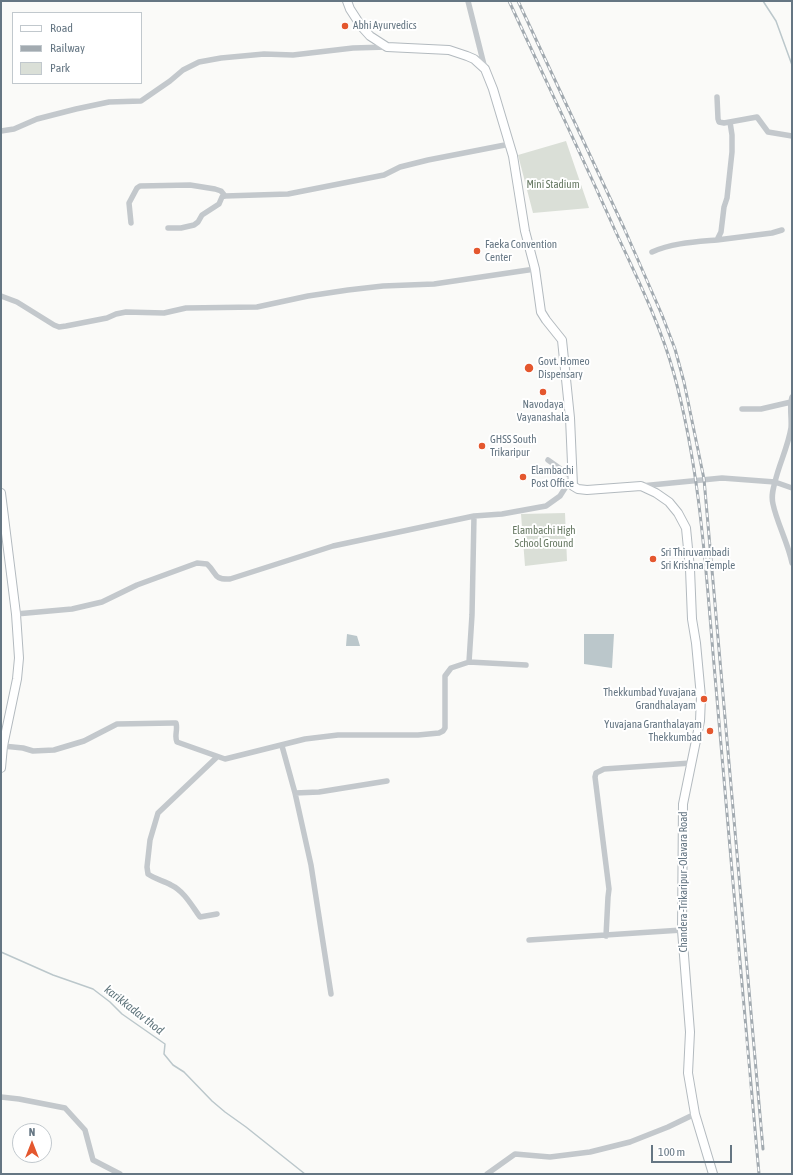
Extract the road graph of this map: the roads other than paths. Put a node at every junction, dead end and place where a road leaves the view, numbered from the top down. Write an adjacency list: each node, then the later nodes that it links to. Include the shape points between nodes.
1 (347, 1): 3 (main road, via 361,26 370,36)
2 (468, 1): 4 (street)
3 (387, 47): 4 (main road, via 449,50 474,60); 7 (street, via 345,48 293,55 264,54 198,62 182,70 141,101 109,102 76,109)
4 (485, 69): 9 (main road)
5 (717, 97): 6 (street, via 719,122)
6 (730, 122): 8 (street, via 757,117 768,132); 14 (street, via 732,152 727,198 721,232)
7 (1, 131)
8 (792, 136)
9 (510, 144): 10 (street, via 428,160 379,176 306,192); 16 (main road, via 525,231)
10 (225, 196): 11 (street, via 215,189 190,185 140,186 129,203); 12 (street, via 222,197 220,204 202,215 194,225)
11 (131, 223)
12 (168, 228)
13 (782, 230): 14 (street)
14 (717, 240): 15 (street, via 685,242)
15 (652, 252)
16 (535, 269): 17 (street, via 434,284 348,290 257,307 186,308 164,313 126,312 60,327 17,302); 21 (main road, via 541,312 562,340)
17 (1, 296)
18 (791, 400): 19 (street, via 761,409); 22 (street, via 791,428 787,449)
19 (742, 409)
20 (548, 460): 21 (street)
21 (572, 477): 23 (main road, via 573,486 578,489); 26 (street, via 560,496 546,506)
22 (775, 482): 23 (street, via 722,478); 24 (street); 27 (street, via 772,492 773,503)
23 (641, 486): 34 (main road, Chandera -Trikaripur -Olavara Road, via 669,502 686,528 692,619 701,697 700,721)
24 (792, 488)
25 (1, 493): 28 (main road)
26 (474, 516): 28 (street, via 333,546 230,579 219,579 207,564 197,563 137,585 102,602 72,609); 29 (street)
27 (792, 564)
28 (16, 614): 31 (main road, via 17,679)
29 (469, 662): 30 (street); 32 (street, via 451,668 446,676 445,728 439,733 338,735 305,739)
30 (526, 665)
31 (3, 742): 33 (street, via 33,751 54,750 84,741 118,724 176,723 177,742); 35 (main road)
32 (282, 746): 33 (street, via 225,759); 37 (street)
33 (217, 757): 38 (street, via 158,812 150,840 147,867 148,874 152,877 181,892 200,917)
34 (691, 763): 39 (main road, Chandera -Trikaripur -Olavara Road, via 683,804); 40 (street, via 604,769 596,773 609,889)
35 (1, 768)
36 (387, 782): 37 (street)
37 (294, 793): 42 (street, via 312,865)
38 (217, 914)
39 (682, 930): 40 (street); 44 (main road, Chandera -Trikaripur -Olavara Road, via 690,1032 688,1072)
40 (606, 936): 41 (street)
41 (529, 940)
42 (331, 994)
43 (1, 1097): 45 (street, via 65,1108 85,1130 93,1160)
44 (695, 1114): 46 (street, via 630,1142 590,1152 550,1157 515,1154); 47 (main road, Chandera -Trikaripur -Olavara Road)
45 (120, 1174)
46 (487, 1174)
47 (713, 1174)

